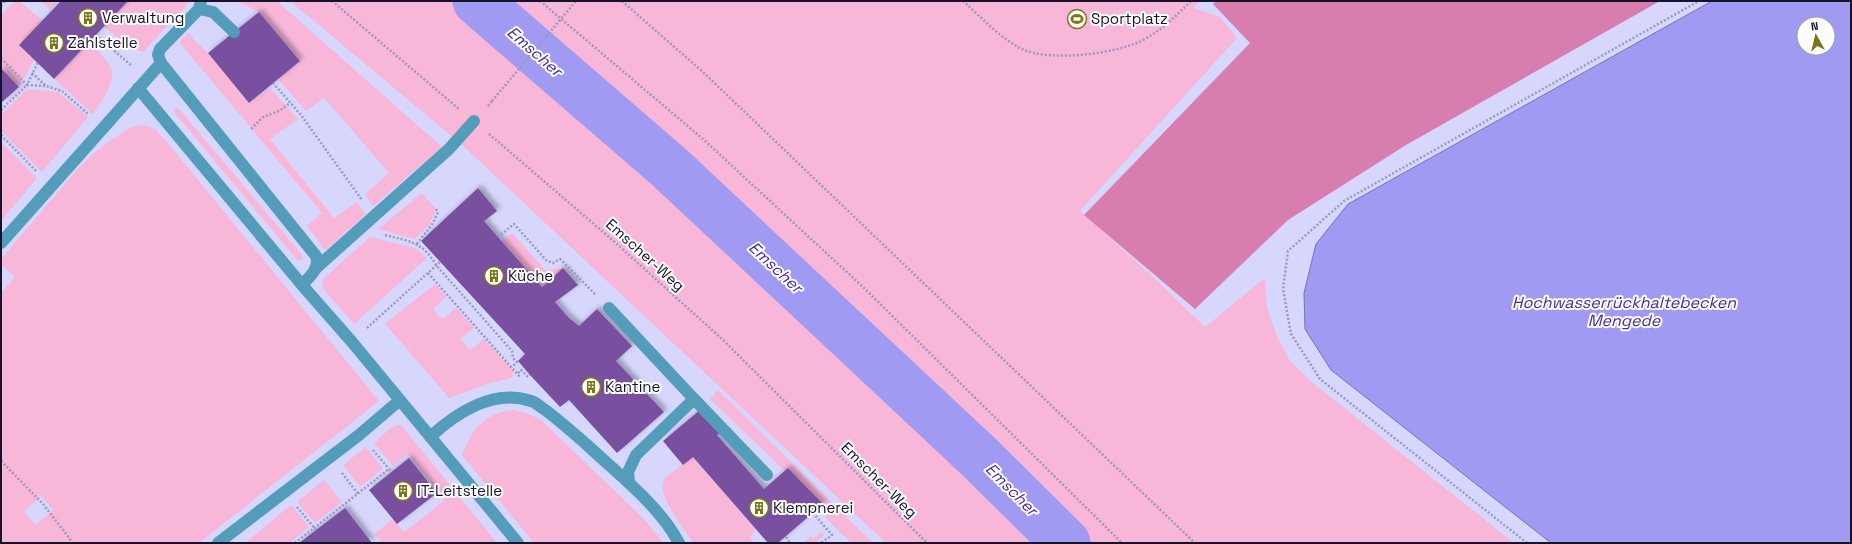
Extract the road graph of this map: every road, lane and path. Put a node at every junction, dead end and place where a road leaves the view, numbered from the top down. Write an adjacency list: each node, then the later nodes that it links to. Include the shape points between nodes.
1 (5, 1): 10 (path)
2 (332, 1): 25 (path, Emscher-Weg)
3 (540, 1): 70 (path, via 703,139 863,287)
4 (576, 1): 22 (path, bridge)
5 (622, 1): 71 (path, via 704,74)
6 (963, 1): 7 (path, via 1023,50 1057,55 1083,55 1141,41 1168,24)
7 (1191, 1)
8 (1699, 1): 72 (path, via 1344,200 1288,251 1283,289 1291,334 1320,378)
9 (200, 5): 11 (street, via 213,12); 15 (street, via 163,44 158,55)
10 (1, 6)
11 (234, 32)
12 (96, 35): 17 (path)
13 (1, 58): 19 (path)
14 (38, 62): 16 (path)
15 (161, 63): 17 (street); 38 (street, via 314,254 317,261)
16 (32, 73): 19 (path); 20 (path)
17 (146, 78): 21 (street)
18 (273, 83): 23 (path)
19 (27, 85): 20 (path); 24 (path)
20 (46, 86): 26 (path, via 62,91)
21 (138, 88): 26 (street); 40 (street)
22 (492, 101)
23 (290, 103): 27 (path, via 279,111 263,117); 30 (path)
24 (1, 110)
25 (474, 121): 32 (street, via 449,149); 69 (path, Emscher-Weg, via 609,237 722,339)
26 (104, 128): 29 (street)
27 (251, 129)
28 (1, 135): 29 (path)
29 (51, 186): 34 (street)
30 (361, 198)
31 (436, 209): 35 (path, via 438,212 433,223)
32 (361, 228): 35 (path); 38 (street)
33 (498, 237): 41 (path, via 514,224 546,260 553,263 560,259)
34 (1, 243)
35 (417, 244): 37 (path, via 431,256)
36 (441, 262): 37 (path)
37 (436, 265): 39 (path); 43 (path, via 512,351 517,362)
38 (316, 269): 40 (street)
39 (428, 273): 42 (path); 43 (path)
40 (302, 285): 42 (street)
41 (609, 308): 46 (street)
42 (352, 342): 47 (street)
43 (512, 367): 44 (path)
44 (518, 373): 45 (path, via 521,370 528,377); 48 (path)
45 (530, 375)
46 (694, 399): 55 (street); 56 (street, via 636,455 630,468)
47 (400, 400): 49 (street); 50 (street)
48 (532, 401): 50 (street, via 512,398 480,404 446,422); 56 (street, via 562,422)
49 (359, 434): 51 (street); 53 (path)
50 (430, 437): 65 (street)
51 (329, 457): 57 (street); 58 (path)
52 (1, 461): 62 (path, via 43,504)
53 (389, 469): 54 (path); 58 (path)
54 (392, 472)
55 (767, 475)
56 (628, 483): 66 (street, via 659,515)
57 (284, 491): 60 (path); 63 (street)
58 (358, 494): 60 (path)
59 (812, 513): 68 (path, via 832,535)
60 (315, 529): 64 (path)
61 (786, 537): 67 (path)
62 (73, 543)
63 (218, 543)
64 (295, 543)
65 (518, 543)
66 (679, 543)
67 (790, 543)
68 (821, 543)
69 (927, 543)
70 (1122, 543)
71 (1195, 543)
72 (1527, 543)

